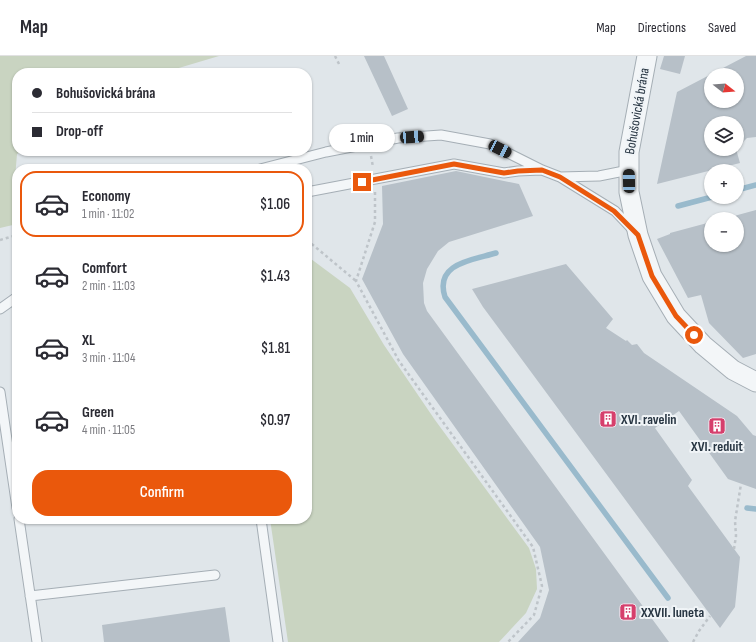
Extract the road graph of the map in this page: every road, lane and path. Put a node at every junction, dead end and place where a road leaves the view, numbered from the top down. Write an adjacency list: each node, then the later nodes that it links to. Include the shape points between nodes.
1 (335, 56): 3 (path)
2 (647, 56): 9 (street, Bohušovická brána, via 629,152)
3 (340, 66)
4 (369, 144): 6 (lane); 8 (lane, via 398,138 441,135 490,144); 11 (path)
5 (310, 156): 7 (lane)
6 (312, 156)
7 (279, 164)
8 (542, 170): 10 (lane); 11 (lane, via 504,173 454,164)
9 (629, 170): 10 (lane, via 599,176); 13 (street, Bohušovická brána, via 629,192)
10 (560, 177): 13 (lane, via 614,211)
11 (376, 179): 12 (lane); 17 (path, via 375,222)
12 (312, 191)
13 (638, 235): 20 (street, Bohušovická brána, via 652,276 676,316 703,345 733,370)
14 (12, 236): 15 (path)
15 (0, 240)
16 (312, 244): 17 (path)
17 (356, 281): 32 (path, via 399,361 533,547 542,586 534,614)
18 (12, 301): 19 (lane)
19 (0, 309)
20 (756, 382)
21 (0, 392): 22 (lane)
22 (12, 474)
23 (741, 484): 26 (path, via 735,521)
24 (20, 524): 28 (lane)
25 (262, 524): 31 (lane)
26 (734, 549)
27 (215, 575): 28 (lane)
28 (30, 596): 30 (lane)
29 (710, 616): 33 (path)
30 (37, 642)
31 (278, 642)
32 (508, 642)
33 (693, 642)

